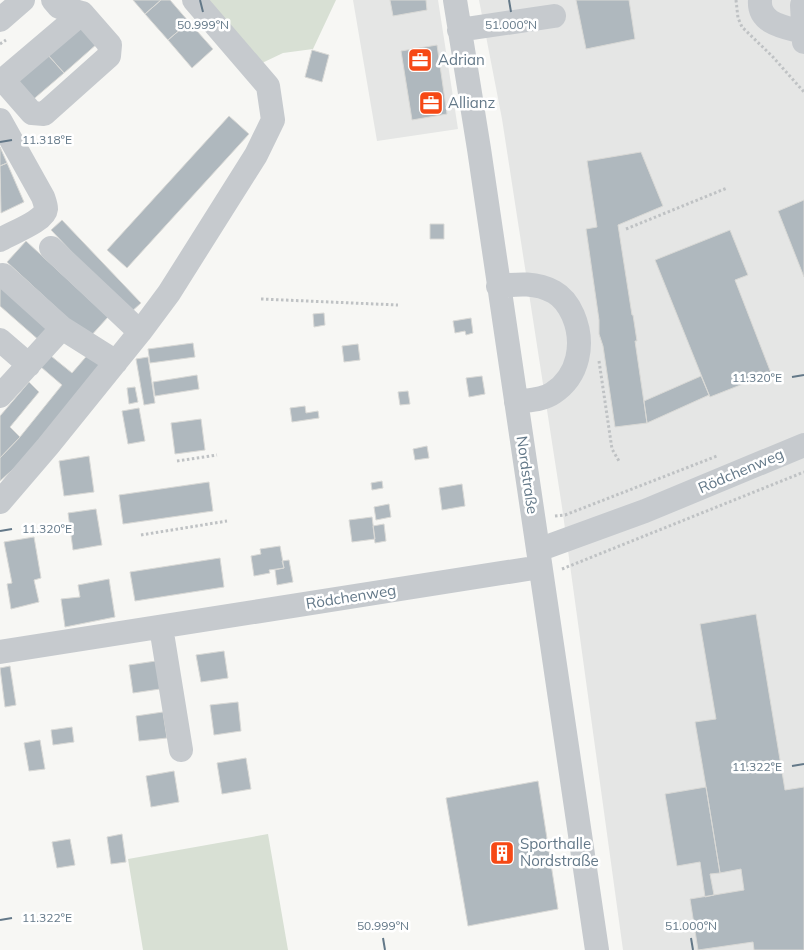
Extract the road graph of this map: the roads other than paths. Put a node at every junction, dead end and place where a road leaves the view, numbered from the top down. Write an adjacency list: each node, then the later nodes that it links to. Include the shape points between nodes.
1 (23, 0): 9 (street)
2 (53, 0): 7 (street, via 59,7)
3 (194, 0): 18 (street, via 268,86 273,120 256,155 169,293)
4 (455, 0): 10 (street, Nordstraße)
5 (760, 0): 11 (street, via 762,12 770,22)
6 (804, 1): 11 (street)
7 (82, 13): 7 (street, via 110,45 109,56 44,114 32,112 3,80)
8 (554, 16): 10 (street)
9 (0, 20)
10 (459, 30): 16 (street, Nordstraße)
11 (803, 37)
12 (0, 120): 13 (street, via 43,197 46,209 34,223)
13 (0, 240)
14 (51, 248): 18 (street)
15 (3, 275): 17 (street)
16 (498, 286): 23 (street, Nordstraße); 23 (street, via 534,284 556,293 571,310 577,324 576,362 565,383 551,394)
17 (62, 328): 20 (street); 21 (street)
18 (140, 332): 20 (street)
19 (0, 340): 21 (street)
20 (116, 362): 25 (street)
21 (29, 365): 22 (street)
22 (0, 396)
23 (516, 402): 26 (street, Nordstraße)
24 (804, 445): 26 (street, Rödchenweg, via 645,511)
25 (0, 502)
26 (547, 562): 27 (street, Rödchenweg); 30 (street, Nordstraße)
27 (161, 627): 28 (street, Rödchenweg); 29 (street)
28 (0, 652)
29 (181, 750)
30 (597, 950)

